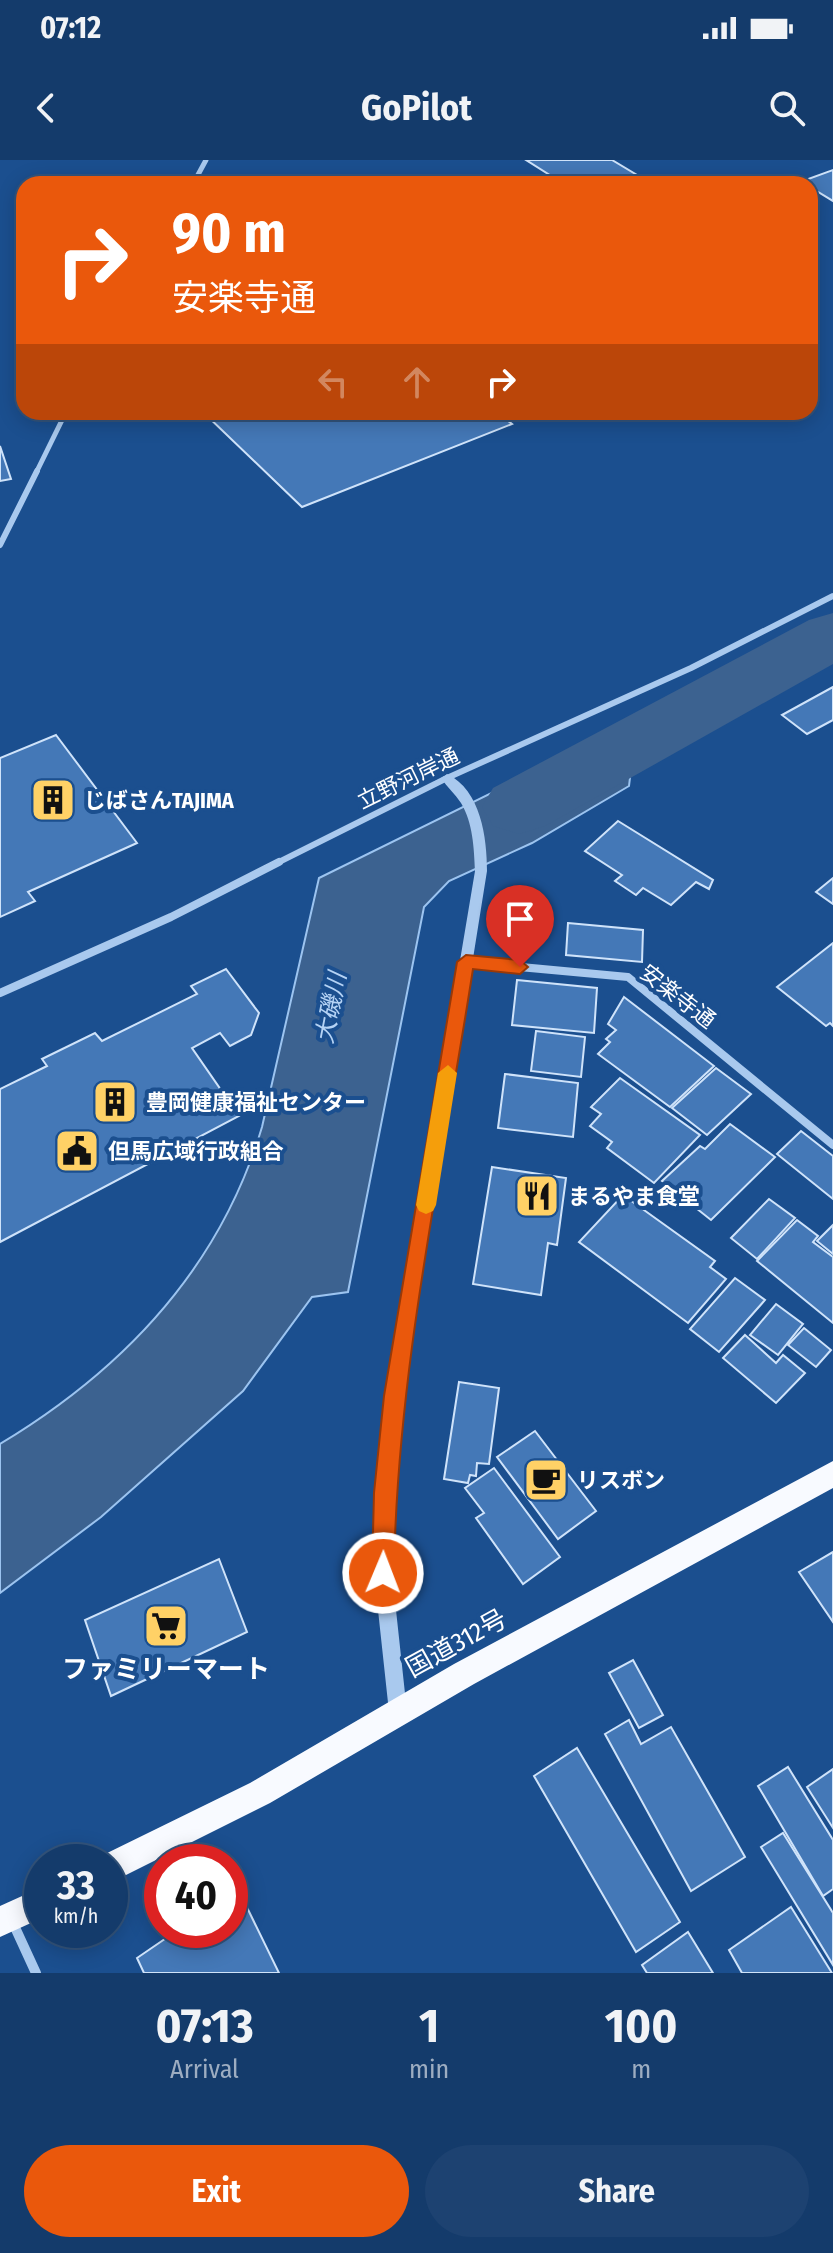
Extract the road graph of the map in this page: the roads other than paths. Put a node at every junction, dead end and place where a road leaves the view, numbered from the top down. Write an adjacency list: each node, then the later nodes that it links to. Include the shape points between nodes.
1 (62, 420): 2 (street)
2 (0, 545)
3 (833, 596): 4 (street, 立野河岸通, via 691,668)
4 (447, 778): 5 (street, via 463,792 481,837 481,871); 6 (street, 立野河岸通, via 171,917)
5 (466, 962): 7 (street, 安楽寺通, via 628,977); 9 (street, via 395,1396 385,1493 383,1573)
6 (0, 993)
7 (833, 1145)
8 (833, 1474): 9 (highway, 国道312号)
9 (398, 1712): 10 (highway, 国道312号, via 260,1793)
10 (128, 1859)
11 (24, 1911): 12 (highway)
12 (5, 1920): 13 (street)
13 (36, 1973)

